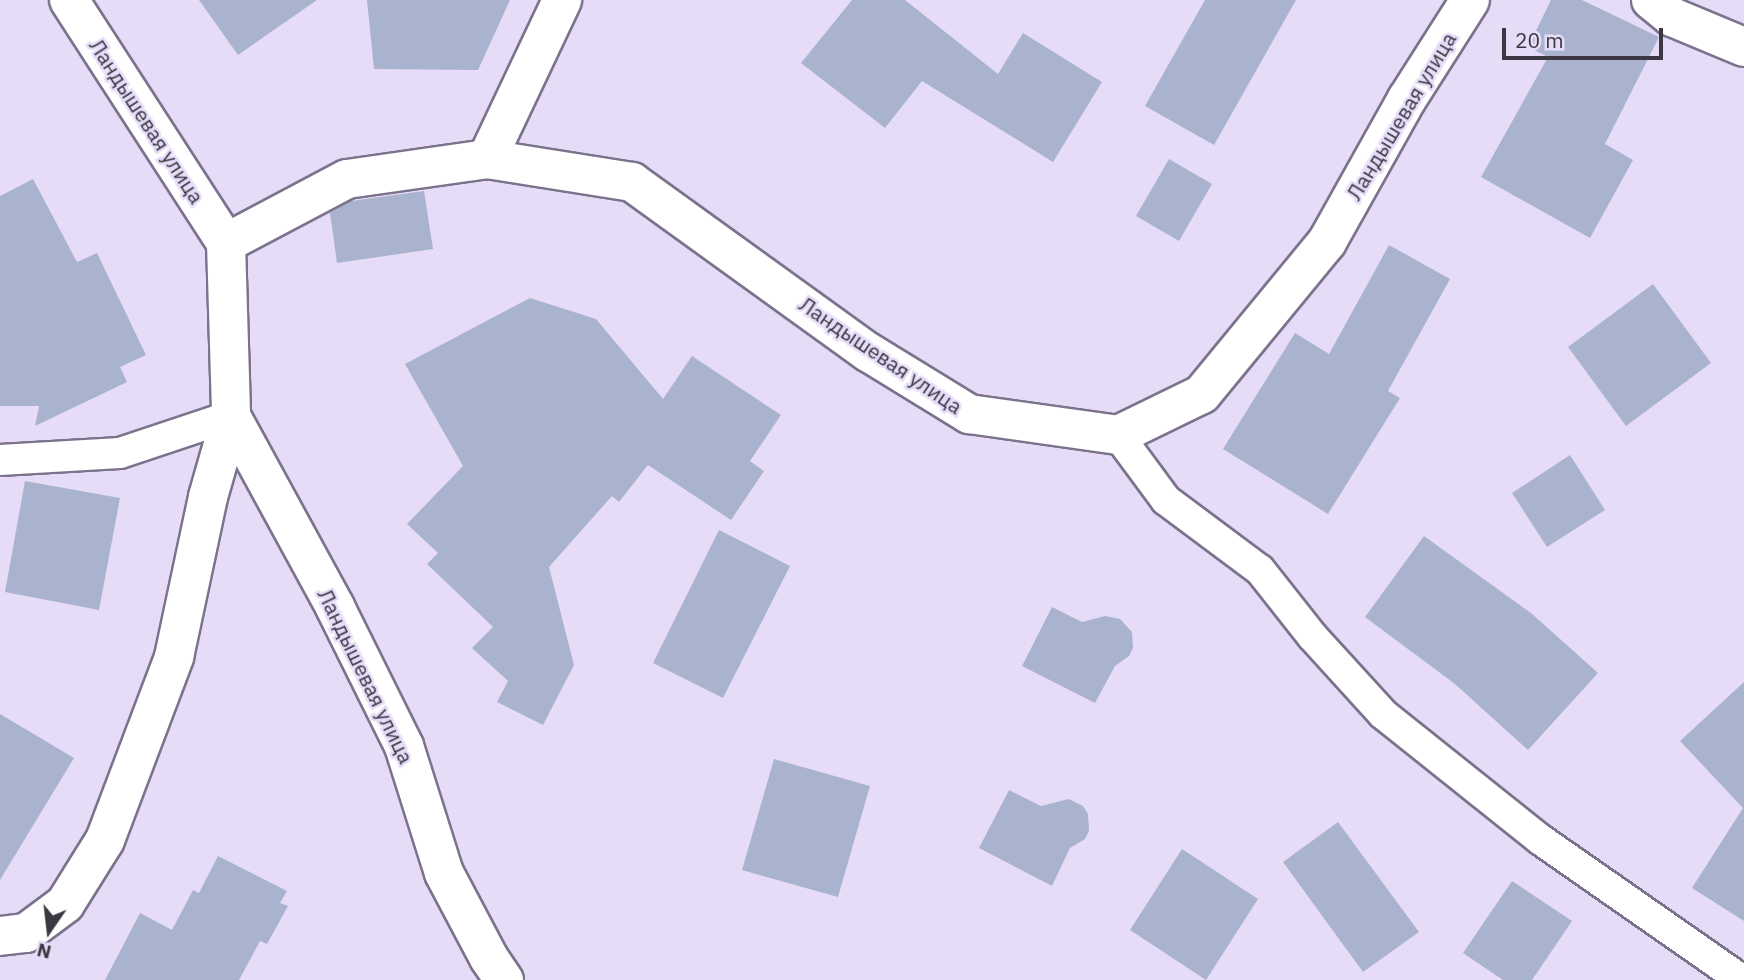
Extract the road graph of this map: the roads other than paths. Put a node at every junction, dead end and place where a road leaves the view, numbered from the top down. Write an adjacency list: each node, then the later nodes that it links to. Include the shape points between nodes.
1 (69, 0): 7 (street, Ландышевая улица)
2 (562, 0): 6 (street)
3 (1470, 0): 9 (street, Ландышевая улица, via 1407,99 1327,242 1202,394)
4 (1651, 0): 5 (street, via 1672,17)
5 (1744, 47)
6 (487, 159): 7 (street, Ландышевая улица, via 346,179); 9 (street, Ландышевая улица, via 632,182 868,352 969,414)
7 (226, 243): 8 (street, Ландышевая улица)
8 (231, 416): 10 (lane, via 120,453); 11 (street, Ландышевая улица, via 208,497 174,657 105,840 65,904 26,933); 12 (street, Ландышевая улица, via 404,746 444,873)
9 (1118, 435): 13 (lane, via 1166,500 1260,570 1383,714 1541,840)
10 (0, 460)
11 (0, 936)
12 (504, 980)
13 (1742, 980)

